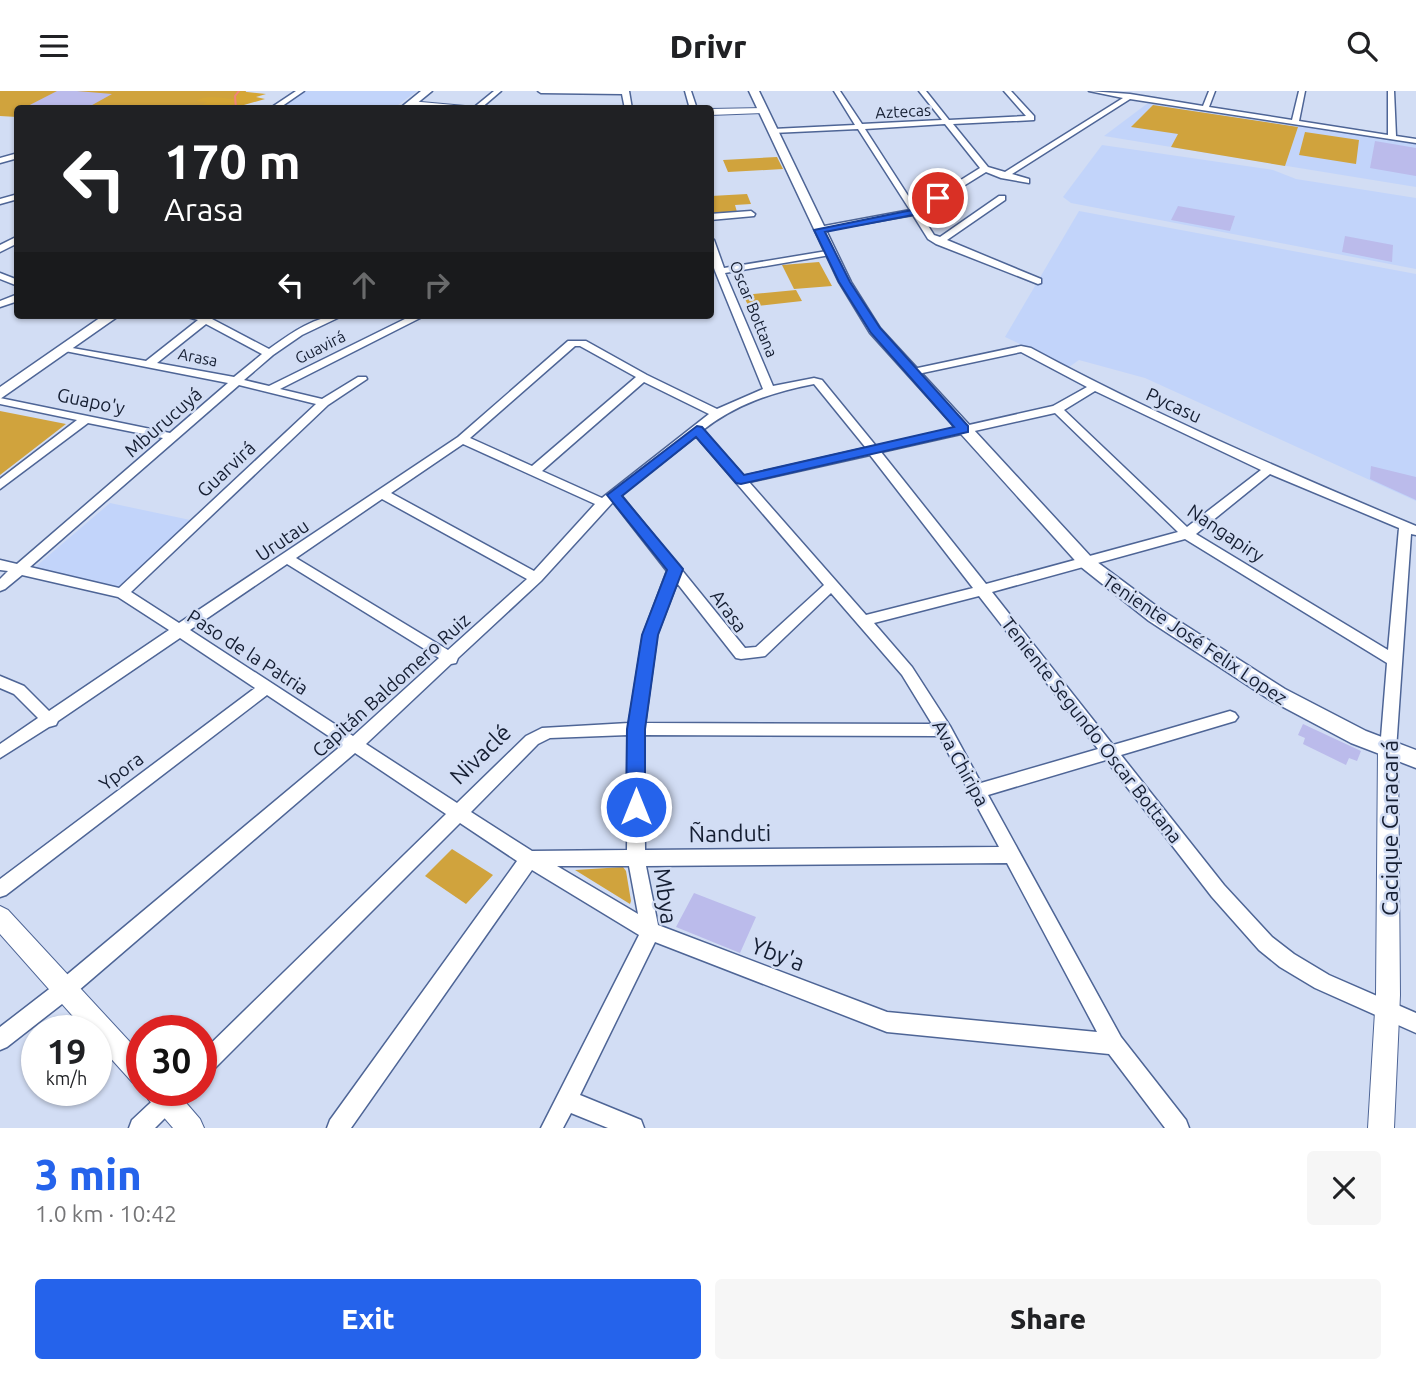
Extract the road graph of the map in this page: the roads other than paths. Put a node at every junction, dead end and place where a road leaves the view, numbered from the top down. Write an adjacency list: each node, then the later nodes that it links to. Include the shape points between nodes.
1 (301, 91): 16 (street)
2 (427, 91): 17 (main road)
3 (498, 91): 18 (street)
4 (541, 91): 14 (street)
5 (754, 91): 20 (main road, Teniente José Felix Lopez)
6 (836, 91): 24 (street)
7 (922, 91): 22 (street)
8 (1007, 91): 22 (street, Aztecas, via 1031,115 1027,119)
9 (1092, 91): 15 (street)
10 (1137, 91): 15 (street)
11 (1212, 91): 19 (street)
12 (1302, 91): 23 (street)
13 (1391, 91): 26 (street)
14 (625, 92)
15 (1127, 98): 19 (street); 29 (street)
16 (278, 105)
17 (408, 105)
18 (480, 105)
19 (1205, 109): 23 (street)
20 (763, 110): 21 (street); 25 (main road, Teniente José Felix Lopez)
21 (714, 112)
22 (948, 123): 24 (street, Aztecas); 28 (street)
23 (1294, 123): 26 (street)
24 (860, 127): 25 (street, Aztecas); 32 (street)
25 (773, 131): 35 (main road, Teniente José Felix Lopez)
26 (1392, 137): 27 (street)
27 (1416, 141)
28 (985, 169): 29 (street); 32 (street)
29 (1004, 176): 30 (street)
30 (1026, 181)
31 (1002, 198): 36 (street)
32 (915, 212): 35 (street); 36 (street)
33 (751, 214): 34 (street)
34 (714, 217)
35 (819, 230): 37 (main road, Teniente José Felix Lopez)
36 (939, 242): 40 (street)
37 (830, 252): 39 (street); 49 (main road, Teniente José Felix Lopez, via 875,330)
38 (714, 255): 39 (street, Oscar Bottana)
39 (720, 271): 56 (street, Oscar Bottana)
40 (1038, 281)
41 (107, 319): 46 (main road)
42 (206, 319): 48 (street)
43 (212, 319): 47 (street)
44 (330, 319): 47 (street, Mburucuyá)
45 (413, 319): 55 (street, Guavirá)
46 (65, 348): 48 (street, Arasa); 57 (main road)
47 (269, 353): 52 (street, Mburucuyá)
48 (147, 365): 52 (street, Arasa)
49 (913, 372): 54 (street, Pycasu, via 1024,349); 63 (main road, Teniente José Felix Lopez)
50 (643, 377): 61 (street); 66 (street, Urutau, via 582,343 572,343); 69 (street)
51 (362, 379): 59 (street, Guarvirá)
52 (236, 381): 55 (street, Arasa); 65 (street, Mburucuyá)
53 (814, 381): 56 (street, Capitán Baldomero Ruiz); 67 (street, Teniente Segundo Oscar Bottana)
54 (1096, 387): 60 (street); 68 (street, Pycasu)
55 (271, 389): 59 (street, Arasa)
56 (769, 390): 61 (street, Capitán Baldomero Ruiz)
57 (0, 394)
58 (0, 401): 62 (street, Guapo'y)
59 (324, 403): 85 (street, Guarvirá)
60 (1057, 409): 63 (street); 75 (street, Nangapiry)
61 (718, 412): 64 (street, Capitán Baldomero Ruiz)
62 (84, 420): 65 (street, Guapo'y); 71 (street)
63 (963, 429): 67 (street); 77 (main road, Teniente José Felix Lopez)
64 (697, 430): 70 (street, Ava Chiripa); 73 (street, Capitán Baldomero Ruiz)
65 (174, 437): 80 (street, Mburucuyá)
66 (462, 439): 69 (street, Arasa); 72 (street, Urutau)
67 (873, 450): 70 (street); 84 (street, Teniente Segundo Oscar Bottana)
68 (1269, 469): 74 (street, Pycasu); 75 (street)
69 (535, 470): 73 (street, Arasa)
70 (741, 480): 82 (street, Ava Chiripa)
71 (0, 485)
72 (383, 494): 76 (street, Urutau); 81 (street)
73 (608, 499): 79 (street, Arasa); 81 (street, Capitán Baldomero Ruiz)
74 (1410, 529): 89 (street, Cacique Caracará)
75 (1188, 534): 77 (street); 89 (street, Nangapiry)
76 (288, 559): 87 (street, Urutau); 88 (street)
77 (1087, 563): 84 (street); 97 (main road, Teniente José Felix Lopez, via 1118,591 1254,681 1301,710)
78 (0, 565): 80 (street, Paso de la Patria)
79 (675, 569): 82 (street, Arasa, via 735,651 747,655 760,652); 94 (street, Mbya, via 650,635)
80 (19, 570): 83 (street, Mburucuyá); 85 (street, Paso de la Patria)
81 (536, 578): 88 (street, Capitán Baldomero Ruiz)
82 (832, 585): 86 (street, Ava Chiripa)
83 (0, 586)
84 (981, 590): 86 (street); 99 (street, Teniente Segundo Oscar Bottana)
85 (122, 593): 87 (street, Paso de la Patria)
86 (863, 621): 95 (street, Ava Chiripa, via 907,671)
87 (182, 631): 91 (street, Paso de la Patria); 93 (street, Urutau)
88 (450, 659): 96 (street, Capitán Baldomero Ruiz)
89 (1395, 661): 97 (street, Cacique Caracará)
90 (0, 682): 93 (street, via 19,690)
91 (267, 687): 96 (street, Paso de la Patria); 106 (street, Ypora)
92 (1230, 717): 99 (street)
93 (50, 721): 98 (street, Urutau)
94 (636, 729): 95 (street, Nivaclé); 102 (street, Nivaclé, via 548,732 533,740); 105 (street, Mbya)
95 (944, 730): 101 (street, Ava Chiripa)
96 (355, 744): 102 (street, Paso de la Patria); 109 (street, Capitán Baldomero Ruiz)
97 (1388, 750): 100 (main road, Teniente José Felix Lopez); 110 (street, Cacique Caracará)
98 (0, 752)
99 (1112, 754): 101 (street); 110 (street, Teniente Segundo Oscar Bottana, via 1218,891 1264,942 1298,967)
100 (1416, 759)
101 (977, 791): 103 (street, Ava Chiripa)
102 (457, 813): 104 (street, Yby'a); 114 (street, Nivaclé)
103 (1010, 855): 105 (street, Ñanduti); 113 (street, Ava Chiripa)
104 (529, 859): 105 (street, Ñanduti); 108 (street, Yby'a); 121 (street)
105 (636, 859): 108 (street, Mbya)
106 (0, 889)
107 (0, 917): 109 (street)
108 (650, 931): 113 (street, Yby'a, via 887,1022); 116 (street, Mbya)
109 (64, 990): 112 (street, Capitán Baldomero Ruiz); 115 (street)
110 (1387, 1012): 111 (street, Teniente Segundo Oscar Bottana); 125 (street, Cacique Caracará)
111 (1416, 1023)
112 (0, 1040)
113 (1114, 1044): 124 (street, Ava Chiripa)
114 (217, 1052)
115 (126, 1057)
116 (566, 1100): 122 (street, Mbya); 123 (street)
117 (158, 1106): 119 (street)
118 (176, 1106): 120 (street)
119 (140, 1128)
120 (191, 1128)
121 (338, 1128)
122 (552, 1128)
123 (634, 1128)
124 (1178, 1128)
125 (1381, 1128)

